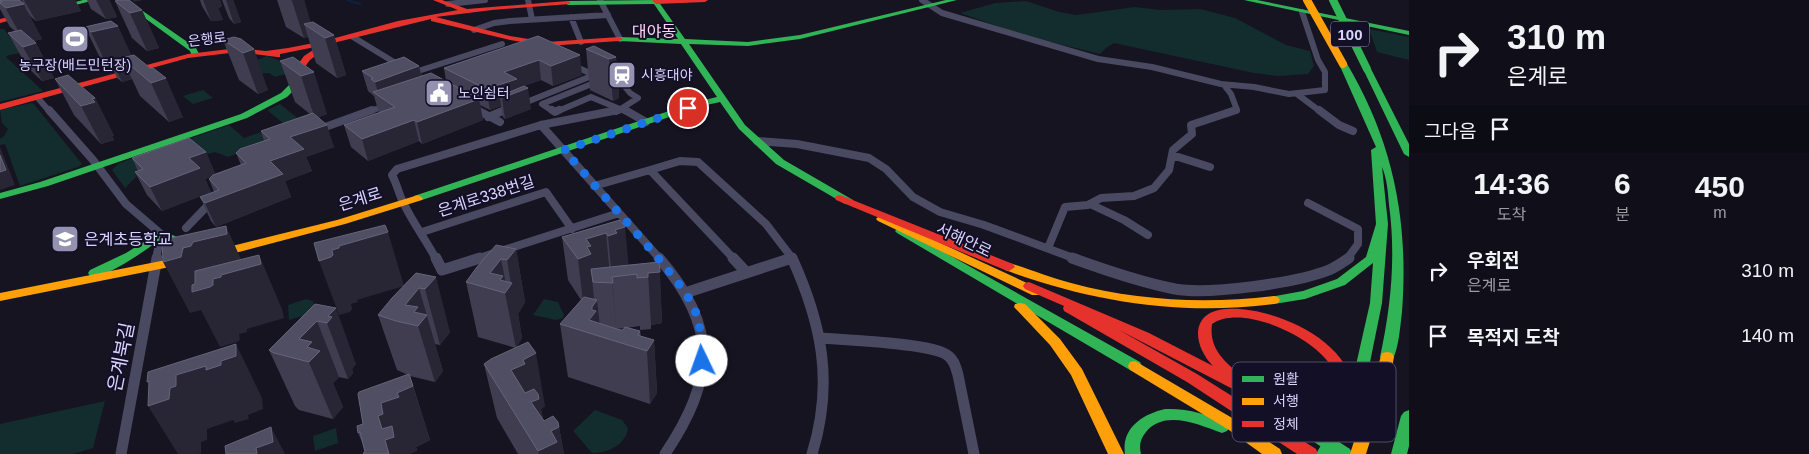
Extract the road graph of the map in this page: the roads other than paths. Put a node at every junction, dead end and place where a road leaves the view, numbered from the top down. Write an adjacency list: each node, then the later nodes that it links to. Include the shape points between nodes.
1 (123, 0): 37 (main road)
2 (435, 0): 17 (main road); 24 (main road, via 439,4)
3 (485, 0): 17 (street)
4 (696, 0): 5 (main road); 14 (main road)
5 (704, 0)
6 (954, 0): 16 (main road)
7 (1247, 0): 20 (main road)
8 (1307, 0): 56 (main road, 100, bridge)
9 (1333, 0): 61 (main road, 100, bridge)
10 (86, 1): 18 (main road)
11 (601, 1): 12 (main road); 15 (main road); 23 (street)
12 (636, 1): 13 (main road)
13 (655, 1): 14 (main road); 34 (main road, 서해안로)
14 (673, 1)
15 (529, 3): 19 (main road); 26 (street)
16 (925, 3): 34 (main road, via 777,41 748,44); 44 (street, via 944,14 1098,59 1152,67)
17 (448, 4): 19 (main road, via 464,11)
18 (49, 10)
19 (474, 11): 24 (main road)
20 (1302, 12): 30 (main road); 45 (street, via 1325,72 1326,87 1317,92)
21 (31, 13): 22 (main road); 27 (main road); 28 (main road)
22 (0, 14)
23 (608, 15): 25 (street); 32 (street)
24 (432, 17): 29 (main road); 31 (main road)
25 (571, 17): 26 (street); 33 (street)
26 (532, 19): 29 (street, via 494,23)
27 (0, 21)
28 (0, 25)
29 (474, 30): 33 (main road, via 547,44)
30 (1409, 33)
31 (348, 38): 36 (main road, via 302,50); 39 (main road, via 310,56); 40 (street)
32 (620, 38): 33 (main road); 34 (main road)
33 (581, 42)
34 (684, 42): 49 (main road, 서해안로)
35 (502, 44): 40 (street)
36 (269, 53): 37 (main road, 은행로, via 238,50); 39 (main road, 은행로, via 286,58)
37 (195, 54): 46 (main road, 은행로)
38 (567, 62): 41 (street)
39 (298, 70): 63 (main road, via 291,88 260,109)
40 (412, 73): 42 (street)
41 (594, 75): 51 (street, via 622,83 638,98); 52 (street)
42 (420, 78)
43 (601, 80): 51 (street, via 542,104 555,112 591,97)
44 (1224, 85): 45 (street); 62 (street, via 1231,94 1236,112 1194,123 1192,134 1176,146)
45 (1297, 94): 57 (street, via 1339,125)
46 (38, 97): 50 (main road, 은행로); 63 (street)
47 (394, 102): 58 (street)
48 (462, 102): 52 (street)
49 (724, 103): 54 (main road, 은계로, via 699,104); 59 (main road, 서해안로)
50 (0, 106)
51 (622, 109): 54 (street); 55 (street)
52 (488, 117): 53 (street)
53 (500, 122)
54 (646, 122): 60 (main road, 은계로)
55 (541, 125): 60 (street); 71 (street, 은계로338번길, via 394,170 392,175)
56 (1374, 129): 74 (main road); 93 (main road, 100, via 1389,170 1399,228 1394,326)
57 (1353, 131)
58 (307, 133)
59 (757, 141): 69 (main road, 서해안로, via 780,162); 80 (street, via 797,144 868,158 886,169 913,197 930,208)
60 (564, 150): 66 (street); 71 (main road, 은계로)
61 (1409, 154)
62 (1172, 155): 64 (street); 72 (street, via 1168,172 1154,188 1134,196 1101,198)
63 (97, 166): 67 (main road); 78 (street, via 126,204)
64 (1210, 167)
65 (650, 170): 66 (street); 82 (street, via 683,160 698,162 766,224); 85 (street)
66 (594, 186): 73 (street)
67 (6, 192)
68 (218, 195): 75 (street)
69 (840, 198): 74 (main road, via 1050,282 1108,296 1158,302 1268,303 1305,297 1330,288 1360,270 1370,260); 83 (main road); 86 (main road, 서해안로)
70 (1308, 202): 80 (street, via 1356,227 1358,244 1350,256 1332,269 1292,281 1213,290 1176,289 1098,267)
71 (404, 203): 77 (street, 은계로338번길); 81 (main road, 은계로, via 276,240)
72 (1090, 204): 79 (street); 80 (street, via 1063,208)
73 (619, 213): 76 (street); 88 (street)
74 (1382, 224): 92 (main road, via 1376,303)
75 (186, 228)
76 (572, 229): 77 (street, 은계로338번길, via 546,192); 77 (street, 은계로338번길, via 442,270)
77 (422, 232)
78 (161, 234): 84 (street, 은계북길); 84 (main road, via 192,255); 87 (main road, via 130,256)
79 (1148, 236)
80 (1048, 248)
81 (213, 253)
82 (792, 258): 85 (street); 90 (street, via 802,278)
83 (959, 263): 98 (main road); 109 (main road, via 1013,300 1055,342 1077,373)
84 (156, 266): 87 (main road); 105 (street, 은계북길)
85 (747, 273): 88 (street)
86 (1006, 277): 95 (main road, via 1097,313); 96 (main road, 서해안로, via 1124,338)
87 (77, 281): 89 (main road)
88 (686, 293): 106 (street, via 697,315 701,335 699,388 691,413)
89 (0, 297)
90 (821, 338): 107 (street, via 824,405); 108 (street, via 941,350 951,358 958,374)
91 (1336, 362): 94 (main road, via 1310,338 1278,322 1247,314 1231,314 1209,319 1202,335 1214,358)
92 (1364, 362)
93 (1386, 362)
94 (1232, 374)
95 (1232, 383)
96 (1232, 402)
97 (1409, 416): 115 (main road)
98 (1232, 425)
99 (1232, 432): 110 (main road, via 1212,422 1178,415 1161,416 1138,427)
100 (1250, 442): 111 (main road)
101 (1256, 442): 111 (main road)
102 (1293, 442): 112 (main road, 서해안로)
103 (1326, 442): 114 (main road)
104 (1331, 442): 113 (main road, bridge)
105 (120, 454)
106 (665, 454)
107 (812, 454)
108 (974, 454)
109 (1116, 454)
110 (1134, 454)
111 (1273, 454)
112 (1310, 454)
113 (1324, 454)
114 (1344, 454)
115 (1398, 454)

